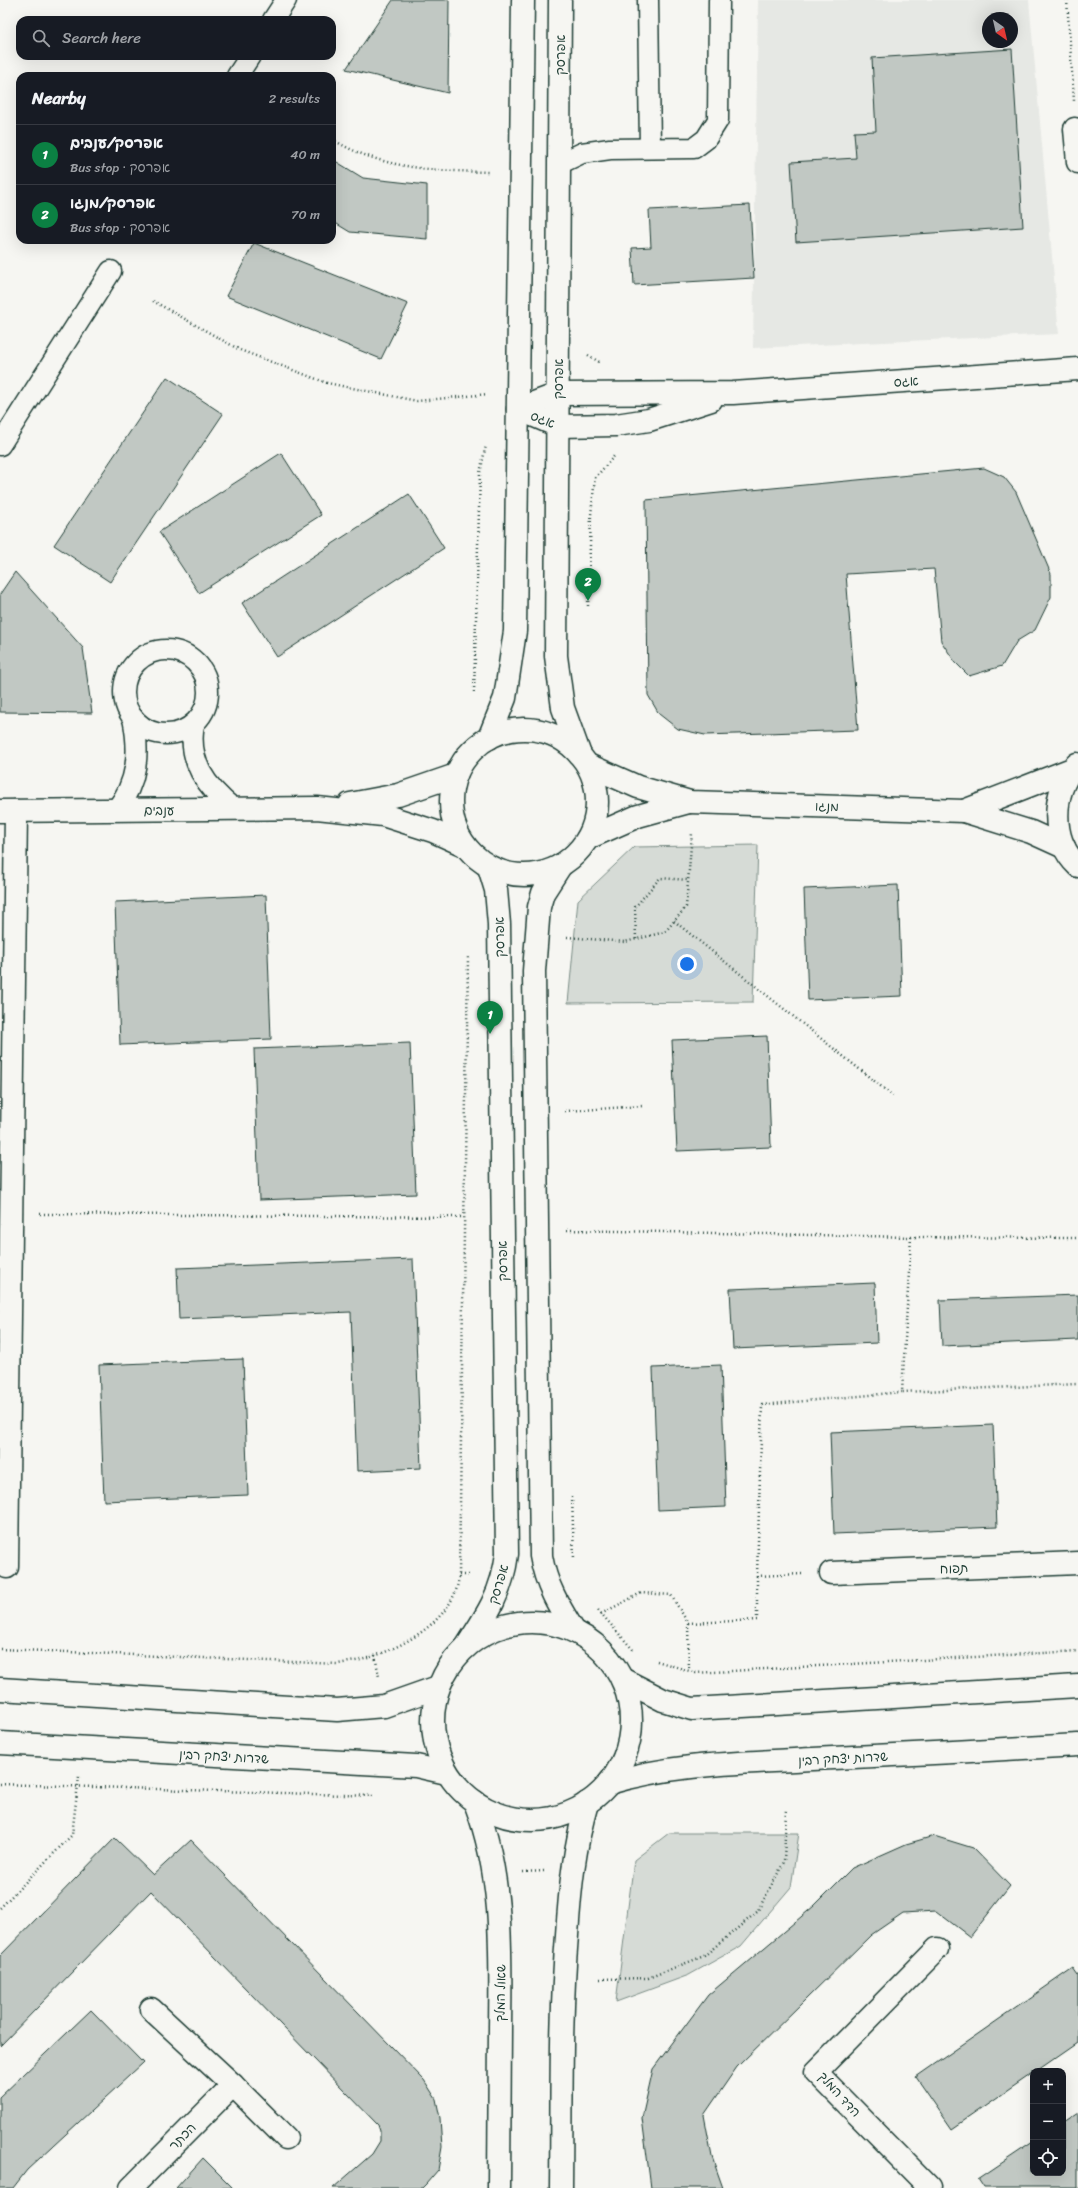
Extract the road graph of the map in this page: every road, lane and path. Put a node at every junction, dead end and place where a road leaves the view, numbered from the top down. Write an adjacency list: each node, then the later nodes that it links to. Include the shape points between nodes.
1 (286, 0): 7 (lane)
2 (522, 0): 24 (street)
3 (560, 0): 15 (street, אפרסק)
4 (648, 0): 12 (lane)
5 (719, 0): 12 (lane, via 718,120 706,139 694,148)
6 (1067, 0): 10 (path)
7 (276, 16)
8 (247, 60): 9 (lane)
9 (240, 72)
10 (1076, 129): 13 (street)
11 (336, 141): 16 (path, via 394,165 439,171)
12 (650, 148): 15 (lane, via 582,153)
13 (1078, 162)
14 (490, 164): 16 (path)
15 (559, 164): 23 (street, אפרסק)
16 (490, 172): 17 (path)
17 (490, 180)
18 (111, 271): 27 (lane)
19 (153, 301): 22 (path, via 240,350 327,383 417,401)
20 (1078, 369): 21 (street, אגס)
21 (733, 393): 23 (street, אגס); 25 (street, אגס, via 649,420 616,425)
22 (489, 394)
23 (558, 394): 24 (street, אגס); 25 (street, אפרסק)
24 (518, 409): 25 (street, אגס); 33 (street, via 516,631 505,698)
25 (558, 426): 34 (street, אפרסק, via 556,656 563,708)
26 (486, 444): 30 (path, via 480,474)
27 (0, 445)
28 (619, 450): 29 (path, via 595,478 591,515)
29 (588, 609)
30 (474, 699)
31 (133, 718): 32 (lane, via 143,727 168,734); 32 (lane, via 126,706 124,694 131,668 152,652 167,650 181,652 194,660 207,684 208,699); 40 (lane, via 137,763 128,792)
32 (194, 724): 39 (lane, via 192,749 196,766 205,782)
33 (489, 738): 34 (street, via 512,730 537,730 561,739); 36 (street, via 466,758)
34 (584, 760): 37 (street, מנגו, via 638,787); 44 (street, אפרסק, via 595,782 598,802)
35 (1075, 766): 41 (street, מנגו); 46 (street, via 1062,787 1058,807 1058,827)
36 (456, 775): 38 (street, ענבים, via 398,796); 45 (street, via 452,789 451,811 454,825)
37 (690, 802): 41 (street, מנגו); 44 (street, מנגו, via 638,816)
38 (317, 808): 39 (street, ענבים); 45 (street, ענבים, via 384,815 433,831)
39 (234, 809): 40 (street, ענבים)
40 (116, 810): 42 (street, ענבים)
41 (964, 810): 46 (street, מנגו, via 1031,832)
42 (8, 811): 60 (street)
43 (693, 830): 50 (path)
44 (588, 838): 47 (street, אפרסק, via 577,854)
45 (464, 845): 49 (street)
46 (1064, 847): 48 (street)
47 (561, 865): 49 (street, via 544,873 525,876 506,874); 78 (street, via 543,893 539,907 534,971 541,1556 545,1578 558,1606)
48 (1078, 866)
49 (489, 867): 79 (street, אפרסק, via 496,890 499,924 507,1554 498,1595)
50 (688, 880): 51 (path, via 686,907); 53 (path, via 660,878 643,896 635,907)
51 (674, 921): 53 (path, via 665,932); 55 (path)
52 (560, 936): 53 (path, via 625,942)
53 (636, 939)
54 (468, 955): 61 (path)
55 (893, 1096)
56 (564, 1103): 58 (path)
57 (643, 1106): 58 (path)
58 (564, 1111): 59 (path)
59 (564, 1119)
60 (12, 1214): 61 (path); 72 (street)
61 (464, 1217): 80 (path, via 459,1582 448,1609 410,1641 369,1658 338,1664)
62 (566, 1222): 63 (path)
63 (566, 1230): 64 (path); 65 (path)
64 (911, 1237): 66 (path); 68 (path)
65 (566, 1238)
66 (1078, 1238)
67 (1078, 1384): 68 (path)
68 (902, 1392): 74 (path, via 762,1405)
69 (572, 1489): 70 (path)
70 (574, 1560)
71 (1078, 1563): 73 (street, תפוח)
72 (7, 1567)
73 (831, 1573): 74 (path)
74 (757, 1576): 77 (path, via 757,1620)
75 (597, 1609): 76 (path)
76 (601, 1614): 77 (path, via 641,1593 671,1595); 82 (path)
77 (688, 1623): 84 (path)
78 (574, 1631): 79 (street, via 546,1623 518,1623 490,1631); 85 (street, via 599,1648 610,1659)
79 (466, 1647): 87 (street, via 450,1665)
80 (0, 1650)
81 (1078, 1651): 84 (path, via 696,1673)
82 (636, 1653)
83 (651, 1659): 84 (path)
84 (689, 1671)
85 (622, 1678): 86 (street, via 663,1700 692,1709); 93 (street, via 630,1705 630,1733 624,1759)
86 (1078, 1686)
87 (438, 1687): 88 (street, via 384,1706 337,1710); 92 (street, via 433,1716 435,1746)
88 (0, 1689)
89 (0, 1743): 91 (street, שדרות יצחק רבין)
90 (1078, 1745): 93 (street, שדרות יצחק רבין, via 735,1764 662,1770)
91 (82, 1748): 92 (street, שדרות יצחק רבין, via 416,1766); 95 (path)
92 (447, 1773): 97 (street, via 459,1789)
93 (609, 1783): 98 (street)
94 (0, 1784): 95 (path)
95 (78, 1788): 96 (path); 102 (path, via 72,1835)
96 (376, 1796)
97 (475, 1802): 98 (street, via 501,1816 530,1820 560,1816); 101 (street, שאול המלך, via 485,1829)
98 (587, 1803): 100 (street, via 577,1836)
99 (786, 1808): 104 (path, via 784,1862 757,1912 704,1956 648,1978)
100 (572, 1870): 101 (path); 110 (street, via 563,1983)
101 (494, 1874): 109 (street, שאול המלך, via 501,1945)
102 (0, 1908)
103 (937, 1949): 111 (street, הדד המלך, via 816,2072)
104 (600, 1979)
105 (151, 2009): 106 (street)
106 (233, 2085): 107 (street); 108 (street, הכתר)
107 (286, 2138)
108 (131, 2188)
109 (498, 2188)
110 (561, 2188)
111 (930, 2188)

